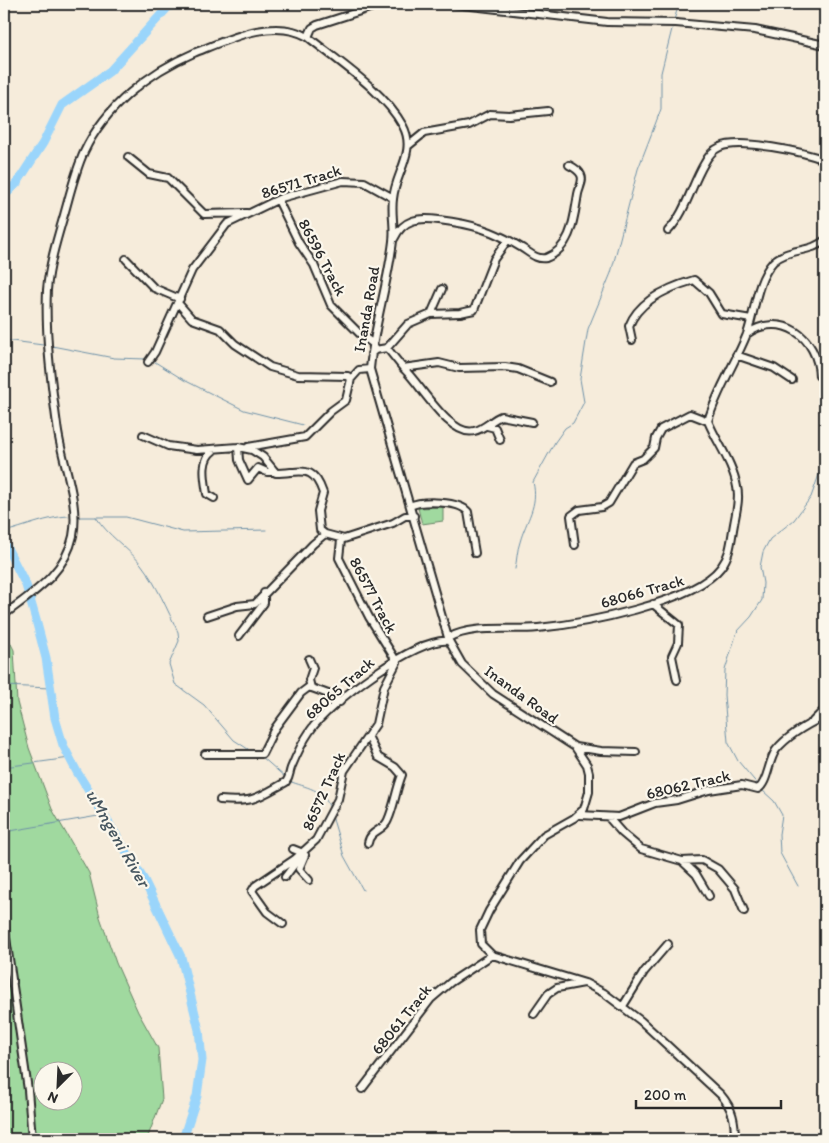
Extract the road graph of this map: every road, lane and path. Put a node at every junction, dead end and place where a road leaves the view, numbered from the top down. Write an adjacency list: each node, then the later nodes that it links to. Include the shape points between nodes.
1 (382, 4): 3 (street, via 317,25)
2 (454, 4): 4 (street, via 607,22 676,23 755,30)
3 (308, 37): 6 (street, via 392,110 403,126); 55 (street, via 291,29 267,30 186,57 147,81 111,111 86,149 59,231 47,302 57,424 75,514 74,528 61,566 36,591)
4 (825, 45)
5 (548, 111): 6 (street, via 490,114 469,125 424,134)
6 (408, 146): 10 (street, Inanda Road)
7 (128, 157): 12 (street, via 148,174 168,178 204,214)
8 (825, 160): 13 (street, via 786,148 737,144 718,148 704,164 680,218)
9 (569, 164): 16 (street, via 578,170 582,179 571,230 557,252 542,259)
10 (392, 198): 11 (street, 86571 Track, via 364,182 350,180); 14 (street, Inanda Road)
11 (278, 200): 12 (street, 86571 Track); 27 (street, 86596 Track, via 331,304)
12 (248, 214): 20 (street, 86571 Track, via 221,230 192,270)
13 (668, 231)
14 (393, 240): 16 (street, via 410,221 424,218 476,225); 27 (street, Inanda Road)
15 (825, 240): 17 (street)
16 (507, 241): 22 (street, via 494,259 474,310)
17 (822, 246): 24 (street, via 785,255 773,262 761,286)
18 (126, 259): 20 (street, via 154,288)
19 (442, 289): 22 (street)
20 (179, 301): 21 (street, 86571 Track); 23 (street)
21 (174, 312): 23 (street); 31 (street, 86571 Track)
22 (431, 314): 28 (street, via 408,324)
23 (189, 316): 35 (street, via 220,329 238,347 278,371)
24 (751, 319): 25 (street); 26 (street, via 722,314 694,280 673,286 641,307 629,326)
25 (747, 334): 30 (street); 34 (street, via 764,324 782,326 801,335 816,355)
26 (632, 340)
27 (372, 343): 29 (street, Inanda Road)
28 (387, 348): 29 (street); 33 (street)
29 (371, 354): 32 (street, Inanda Road)
30 (736, 356): 36 (street, via 774,368); 38 (street)
31 (148, 362)
32 (370, 368): 35 (street, via 359,370); 47 (street, Inanda Road)
33 (403, 368): 37 (street, via 439,363 459,368 511,367); 40 (street, via 449,422 466,432)
34 (819, 376)
35 (350, 378): 43 (street, via 346,400 307,435)
36 (792, 380)
37 (550, 382)
38 (708, 421): 51 (street, via 690,414 666,425 659,432 652,450 632,464 612,500 602,507 590,507 571,516); 54 (street, 68066 Track, via 737,484 732,545 721,568 706,582 693,591)
39 (532, 422): 40 (street, via 501,416)
40 (487, 426): 42 (street, via 495,428)
41 (143, 435): 44 (street, via 168,446)
42 (500, 440)
43 (241, 448): 44 (street); 45 (street, via 260,454); 45 (street, via 239,460 248,480 258,468)
44 (214, 450): 46 (street, via 208,457 204,475 207,494)
45 (275, 472): 49 (street, via 302,470 315,477 323,493 318,516 320,530)
46 (214, 498)
47 (410, 506): 48 (street, Inanda Road); 52 (street, via 416,503 459,505 468,512)
48 (414, 516): 50 (street, via 405,516); 58 (street, Inanda Road)
49 (325, 534): 50 (street); 53 (street)
50 (341, 540): 60 (street, 86577 Track, via 339,558 388,650)
51 (575, 545)
52 (474, 553)
53 (264, 593): 56 (street, via 255,604 237,606); 57 (street, via 264,603)
54 (653, 604): 58 (street, 68066 Track, via 580,624 459,632); 61 (street, via 679,625 678,643 672,656)
55 (4, 615)
56 (208, 616)
57 (239, 636)
58 (448, 639): 60 (street, 68065 Track, via 433,642); 68 (street, Inanda Road, via 462,664 493,694)
59 (309, 659): 62 (street, via 313,668 309,680)
60 (396, 659): 63 (street, 68065 Track); 67 (street, 86572 Track, via 384,687 376,724)
61 (677, 680)
62 (311, 688): 63 (street); 70 (street, via 306,688 275,728 262,754)
63 (340, 702): 71 (street, 68065 Track, via 311,730 286,782 256,800)
64 (825, 708): 66 (street)
65 (825, 716): 66 (street, 68062 Track)
66 (813, 722): 73 (street, 68062 Track, via 776,750 760,788 742,785 709,790 656,803 625,816)
67 (368, 736): 74 (street, via 378,757 396,767 402,775 392,814 370,836); 75 (street, 86572 Track, via 344,771 335,805)
68 (575, 747): 69 (street); 72 (street, Inanda Road, via 587,765 590,781 588,801)
69 (636, 752)
70 (205, 754)
71 (220, 800)
72 (580, 815): 73 (street, 68062 Track); 86 (street, via 544,835 520,861 504,886 479,935 481,944)
73 (608, 817): 78 (street, via 641,849)
74 (368, 843)
75 (310, 847): 77 (street, 86572 Track); 80 (street, via 299,870)
76 (293, 849): 77 (street)
77 (303, 852): 79 (street); 84 (street, 86572 Track, via 255,886 253,894 267,912)
78 (682, 861): 81 (street, via 696,874); 82 (street, via 702,860 718,869 735,889)
79 (285, 877)
80 (309, 880)
81 (709, 896)
82 (744, 911)
83 (4, 924): 91 (street)
84 (283, 924)
85 (668, 944): 88 (street, via 644,972)
86 (492, 955): 87 (street); 90 (street, 68061 Track, via 431,999)
87 (585, 983): 88 (street); 89 (street, via 557,988 548,994)
88 (623, 1006): 92 (street, via 729,1104 734,1118)
89 (534, 1014)
90 (362, 1089)
91 (32, 1139)
92 (735, 1139)

